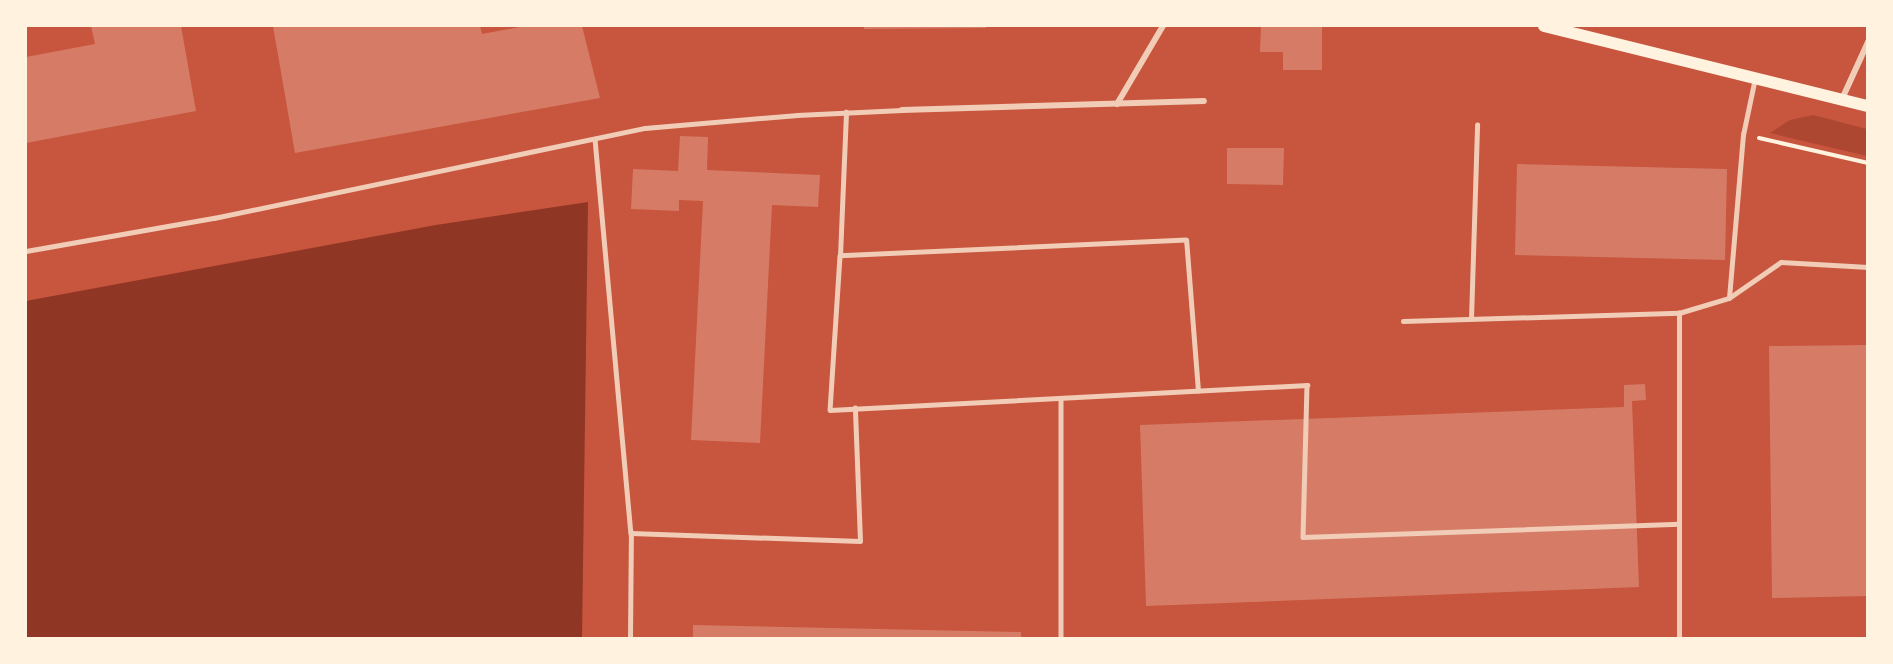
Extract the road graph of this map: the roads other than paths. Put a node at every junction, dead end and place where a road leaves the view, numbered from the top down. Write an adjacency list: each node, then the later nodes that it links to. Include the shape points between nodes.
1 (1163, 26): 7 (street)
2 (1544, 26): 4 (main road)
3 (1868, 42): 5 (street)
4 (1755, 78): 5 (main road); 16 (lane, via 1743,135)
5 (1842, 100): 8 (main road)
6 (1204, 101): 7 (street)
7 (1117, 104): 9 (street)
8 (1868, 106)
9 (902, 110): 10 (lane)
10 (846, 112): 12 (lane, via 645,128); 14 (lane)
11 (1477, 125): 18 (lane)
12 (595, 139): 13 (lane, via 214,218); 24 (lane)
13 (26, 251)
14 (840, 256): 20 (lane, via 1186,240); 22 (lane, via 830,410)
15 (1868, 267): 16 (lane, via 1781,262)
16 (1730, 298): 17 (lane)
17 (1679, 313): 18 (lane); 23 (lane)
18 (1471, 319): 19 (lane)
19 (1403, 321)
20 (1198, 391): 21 (lane); 23 (lane, via 1307,385 1303,537)
21 (1061, 398): 22 (lane); 26 (lane)
22 (855, 408): 24 (lane, via 860,541)
23 (1679, 524): 27 (lane)
24 (631, 533): 25 (lane)
25 (630, 639)
26 (1061, 639)
27 (1679, 639)

